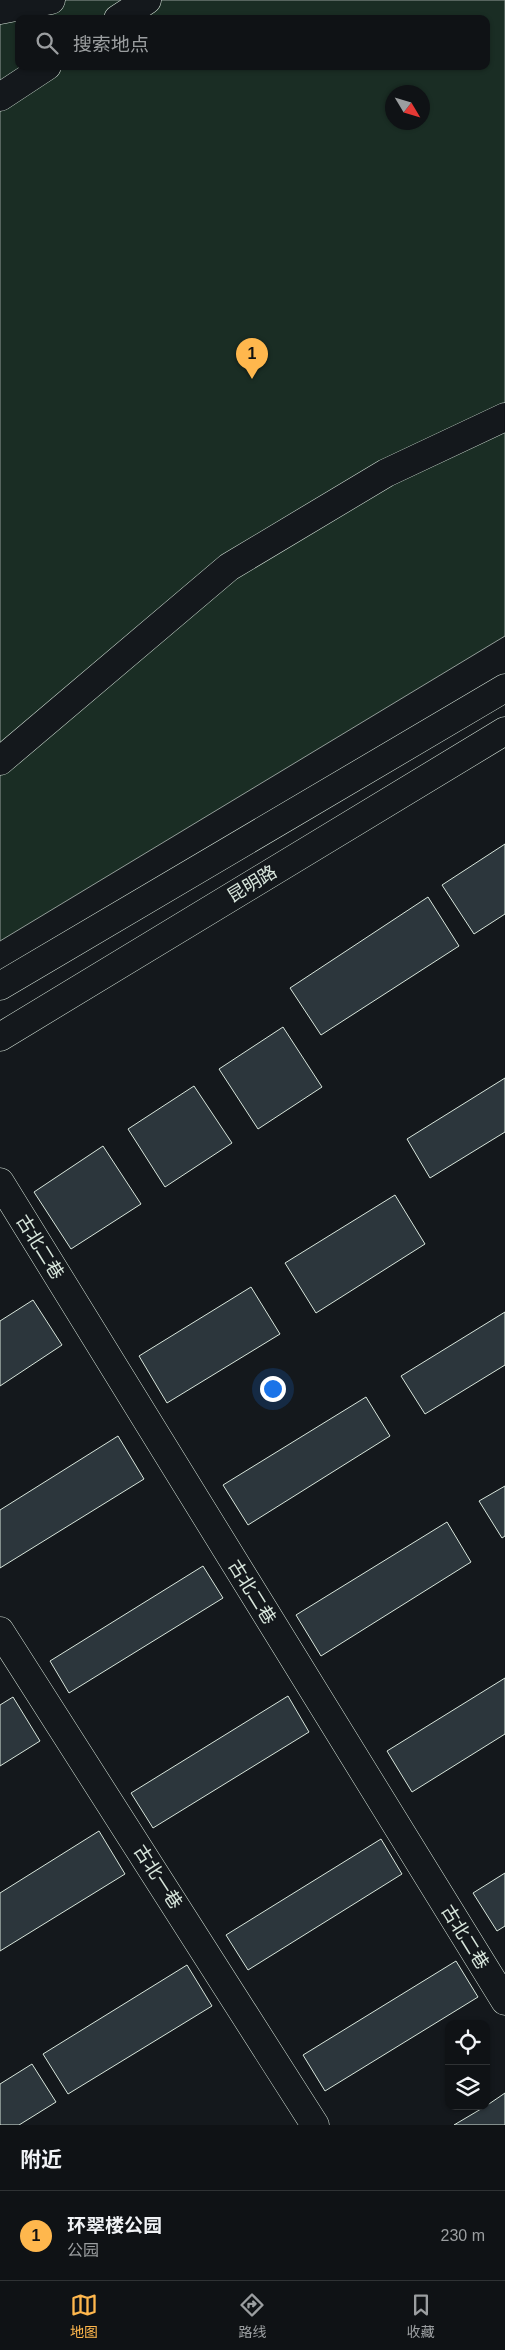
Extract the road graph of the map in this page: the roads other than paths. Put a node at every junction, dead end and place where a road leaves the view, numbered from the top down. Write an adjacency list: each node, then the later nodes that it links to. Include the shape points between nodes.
1 (51, 0): 3 (main road)
2 (147, 0): 4 (main road)
3 (0, 10)
4 (124, 15)
5 (41, 70): 6 (main road)
6 (0, 97)
7 (505, 417): 10 (main road, via 386,473 229,567)
8 (505, 688): 11 (main road)
9 (505, 731): 12 (main road, 昆明路)
10 (0, 761)
11 (0, 986)
12 (0, 1037)
13 (0, 1182): 15 (main road, 古北二巷)
14 (0, 1631): 16 (main road, 古北一巷)
15 (505, 2001)
16 (315, 2125)

